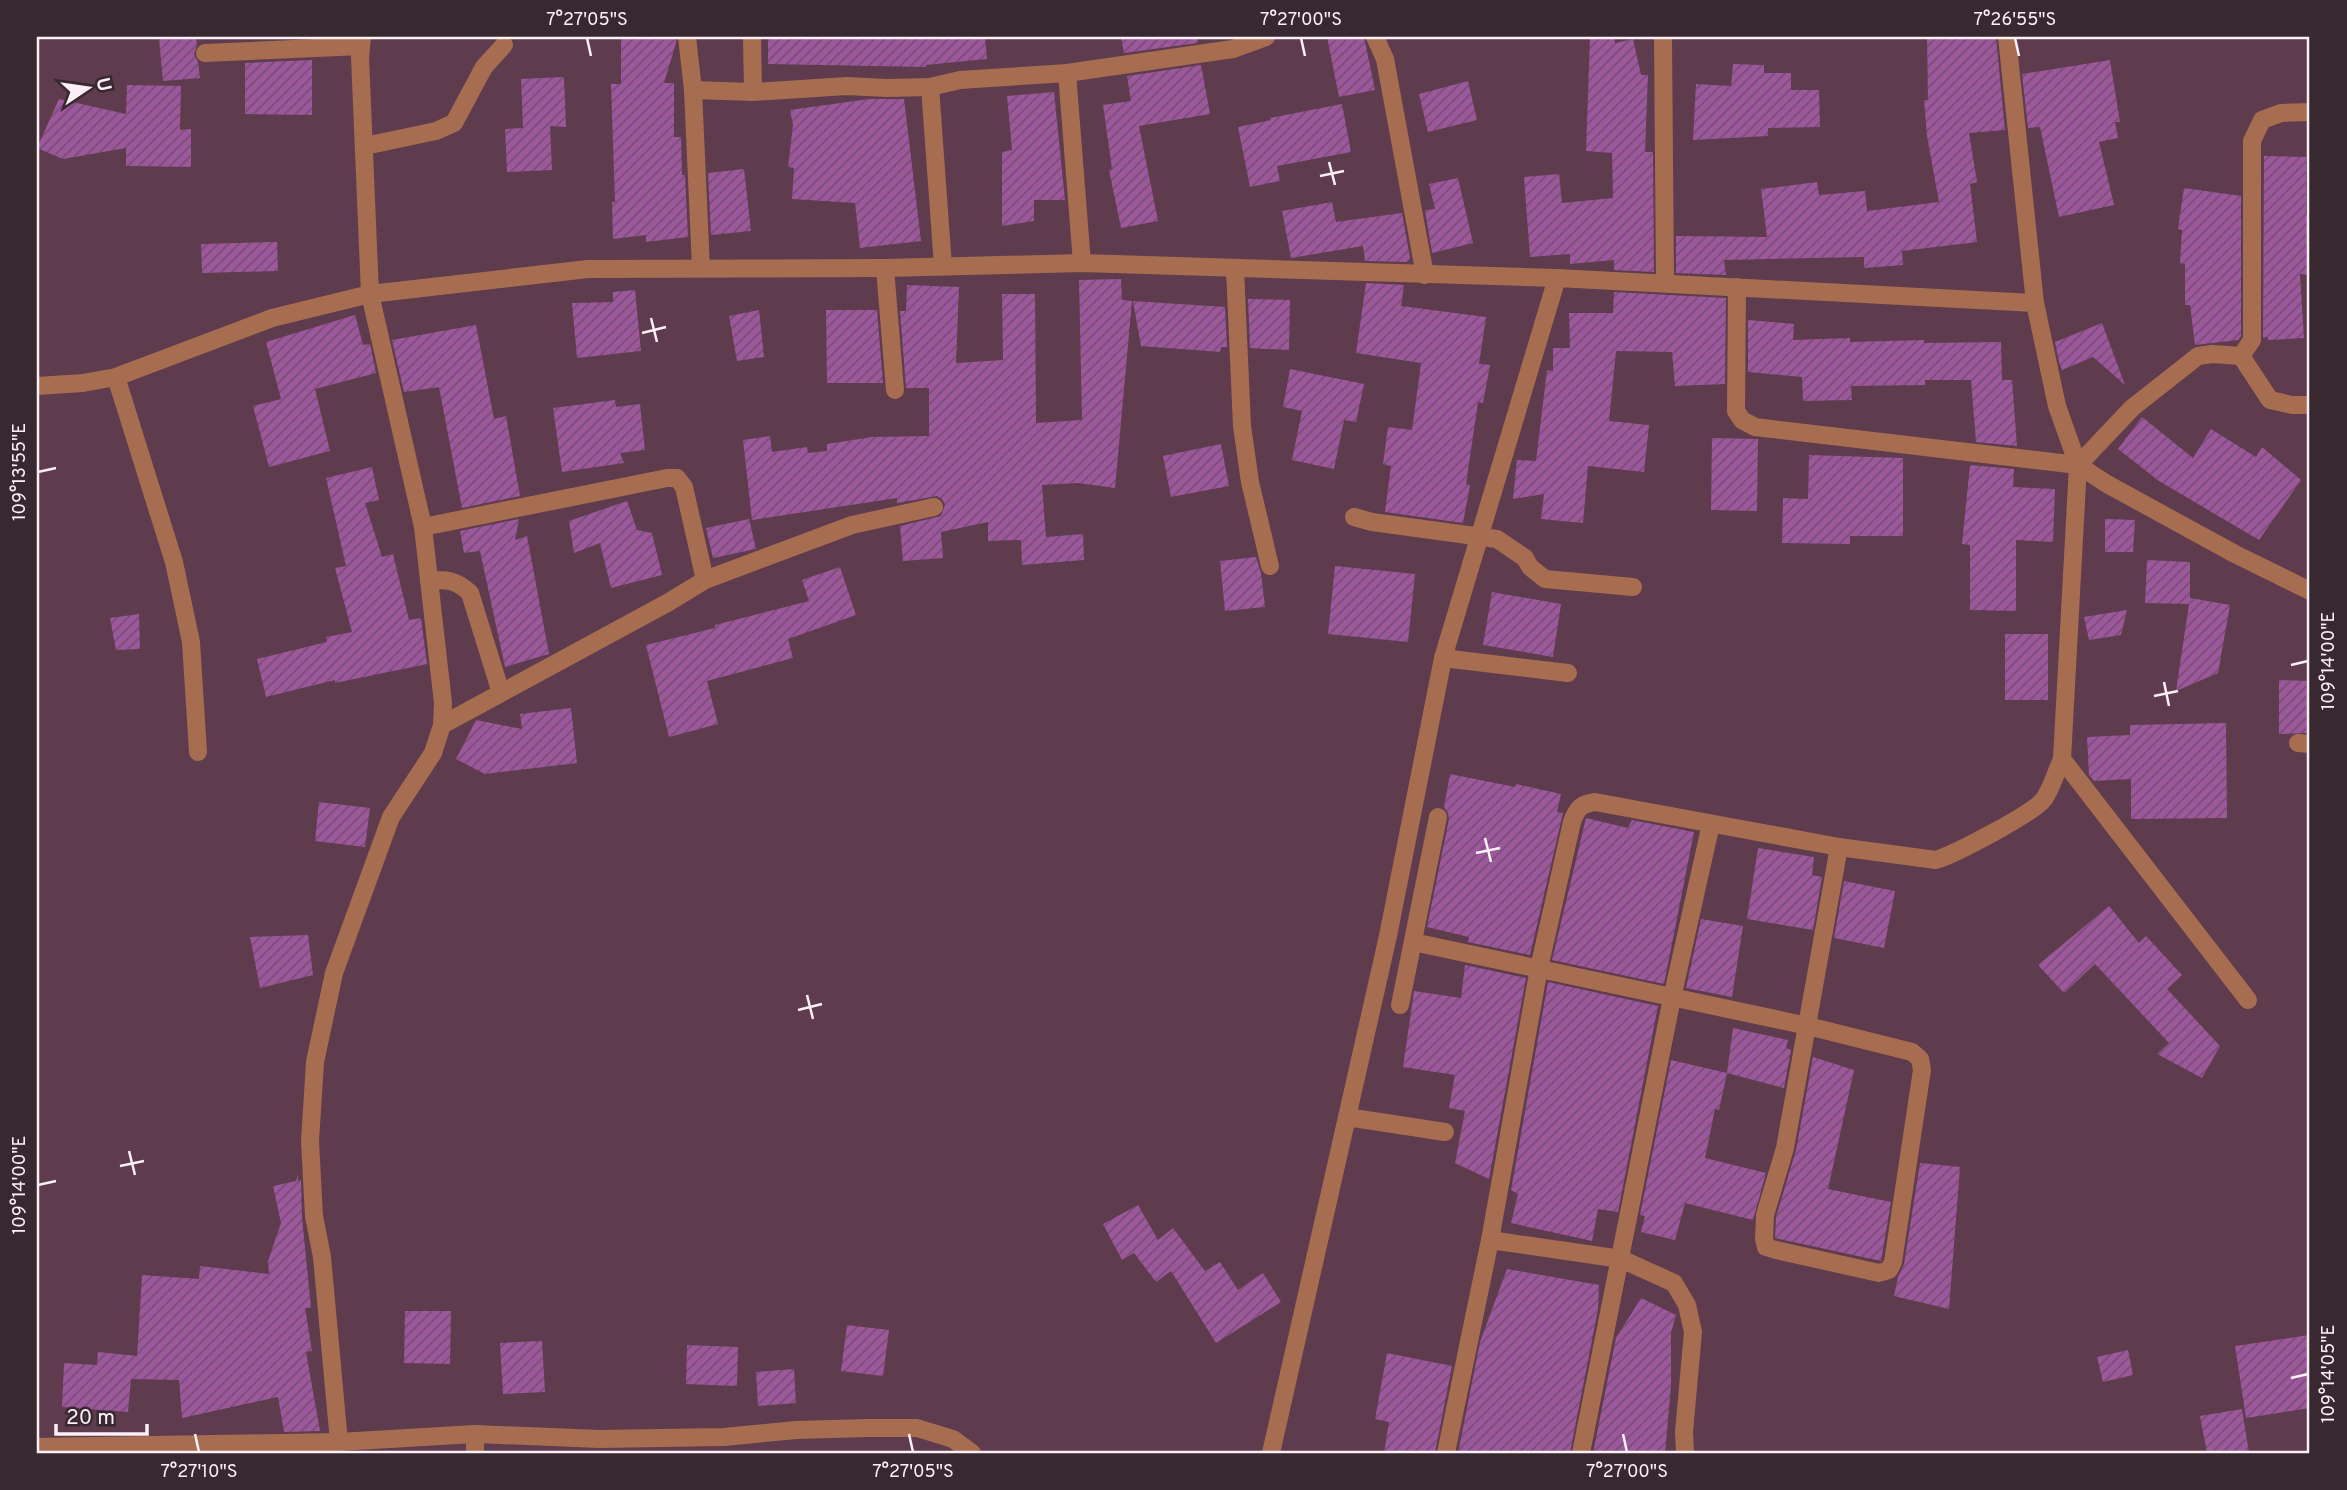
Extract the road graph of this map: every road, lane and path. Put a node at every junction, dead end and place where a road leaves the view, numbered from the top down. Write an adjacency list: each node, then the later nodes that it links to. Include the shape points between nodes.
1 (687, 37): 12 (street)
2 (752, 37): 13 (street)
3 (1266, 37): 10 (street, via 1233,49)
4 (1375, 37): 21 (street, via 1385,59)
5 (1662, 37): 23 (street)
6 (2007, 37): 26 (street)
7 (362, 41): 9 (street); 15 (street)
8 (504, 45): 15 (street, via 484,67 454,123)
9 (205, 53)
10 (1067, 73): 11 (street, via 960,80); 16 (street)
11 (930, 87): 13 (street); 17 (street)
12 (693, 90): 13 (street); 18 (street)
13 (753, 92)
14 (2310, 112): 27 (street, via 2281,113 2262,120 2252,141 2252,340)
15 (365, 146): 25 (street)
16 (1082, 263): 17 (street); 20 (street)
17 (943, 266): 19 (street)
18 (701, 268): 19 (street); 25 (street, via 588,269)
19 (885, 268): 30 (street)
20 (1235, 270): 21 (street); 37 (street, via 1242,426)
21 (1425, 275): 22 (street)
22 (1557, 278): 23 (street); 36 (street)
23 (1665, 283): 24 (street)
24 (1737, 287): 26 (street); 32 (street, via 1737,411 1755,427)
25 (370, 294): 28 (street, via 272,318); 35 (street)
26 (2035, 303): 32 (street, via 2057,406)
27 (2241, 356): 31 (street, via 2270,400); 32 (street, via 2198,356 2132,408)
28 (116, 377): 29 (street); 46 (street, via 174,562 191,642)
29 (37, 386)
30 (895, 390)
31 (2310, 405)
32 (2078, 466): 41 (street); 47 (street)
33 (934, 507): 38 (street, via 852,525)
34 (1354, 517): 36 (street)
35 (423, 527): 38 (street, via 677,478 684,486); 39 (street)
36 (1480, 536): 40 (street, via 1497,539 1545,579); 42 (street)
37 (1270, 566)
38 (705, 580): 44 (street)
39 (429, 581): 44 (street, via 446,579 470,593); 45 (street)
40 (1633, 587)
41 (2310, 591)
42 (1443, 658): 43 (street); 57 (street)
43 (1568, 673)
44 (501, 693): 45 (street)
45 (442, 725): 62 (street, via 433,753 391,817 334,973 315,1062 310,1141 314,1216)
46 (198, 752)
47 (2062, 759): 50 (street, via 2043,801 1951,855 1936,860); 54 (street)
48 (1438, 817): 51 (street)
49 (1712, 824): 50 (street); 52 (street, via 1595,802 1577,808); 53 (street)
50 (1839, 847): 56 (street)
51 (1413, 942): 52 (street); 55 (street)
52 (1539, 968): 53 (street); 59 (street)
53 (1672, 998): 56 (street); 60 (street)
54 (2248, 1000)
55 (1400, 1005)
56 (1808, 1026): 56 (street, via 1763,1239 1766,1247 1879,1273 1889,1270 1922,1070 1920,1059 1904,1049)
57 (1347, 1117): 58 (street); 70 (street)
58 (1445, 1132)
59 (1490, 1240): 60 (street); 71 (street)
60 (1621, 1259): 72 (street); 73 (street, via 1674,1283 1687,1305 1693,1332)
61 (475, 1434): 62 (street); 64 (street); 68 (street)
62 (339, 1442): 66 (street)
63 (725, 1445): 64 (street); 69 (street, via 796,1430 917,1429 953,1439)
64 (600, 1446)
65 (37, 1447): 67 (street)
66 (272, 1448): 67 (street)
67 (161, 1449)
68 (475, 1453)
69 (972, 1453)
70 (1271, 1453)
71 (1446, 1453)
72 (1581, 1453)
73 (1685, 1453)

